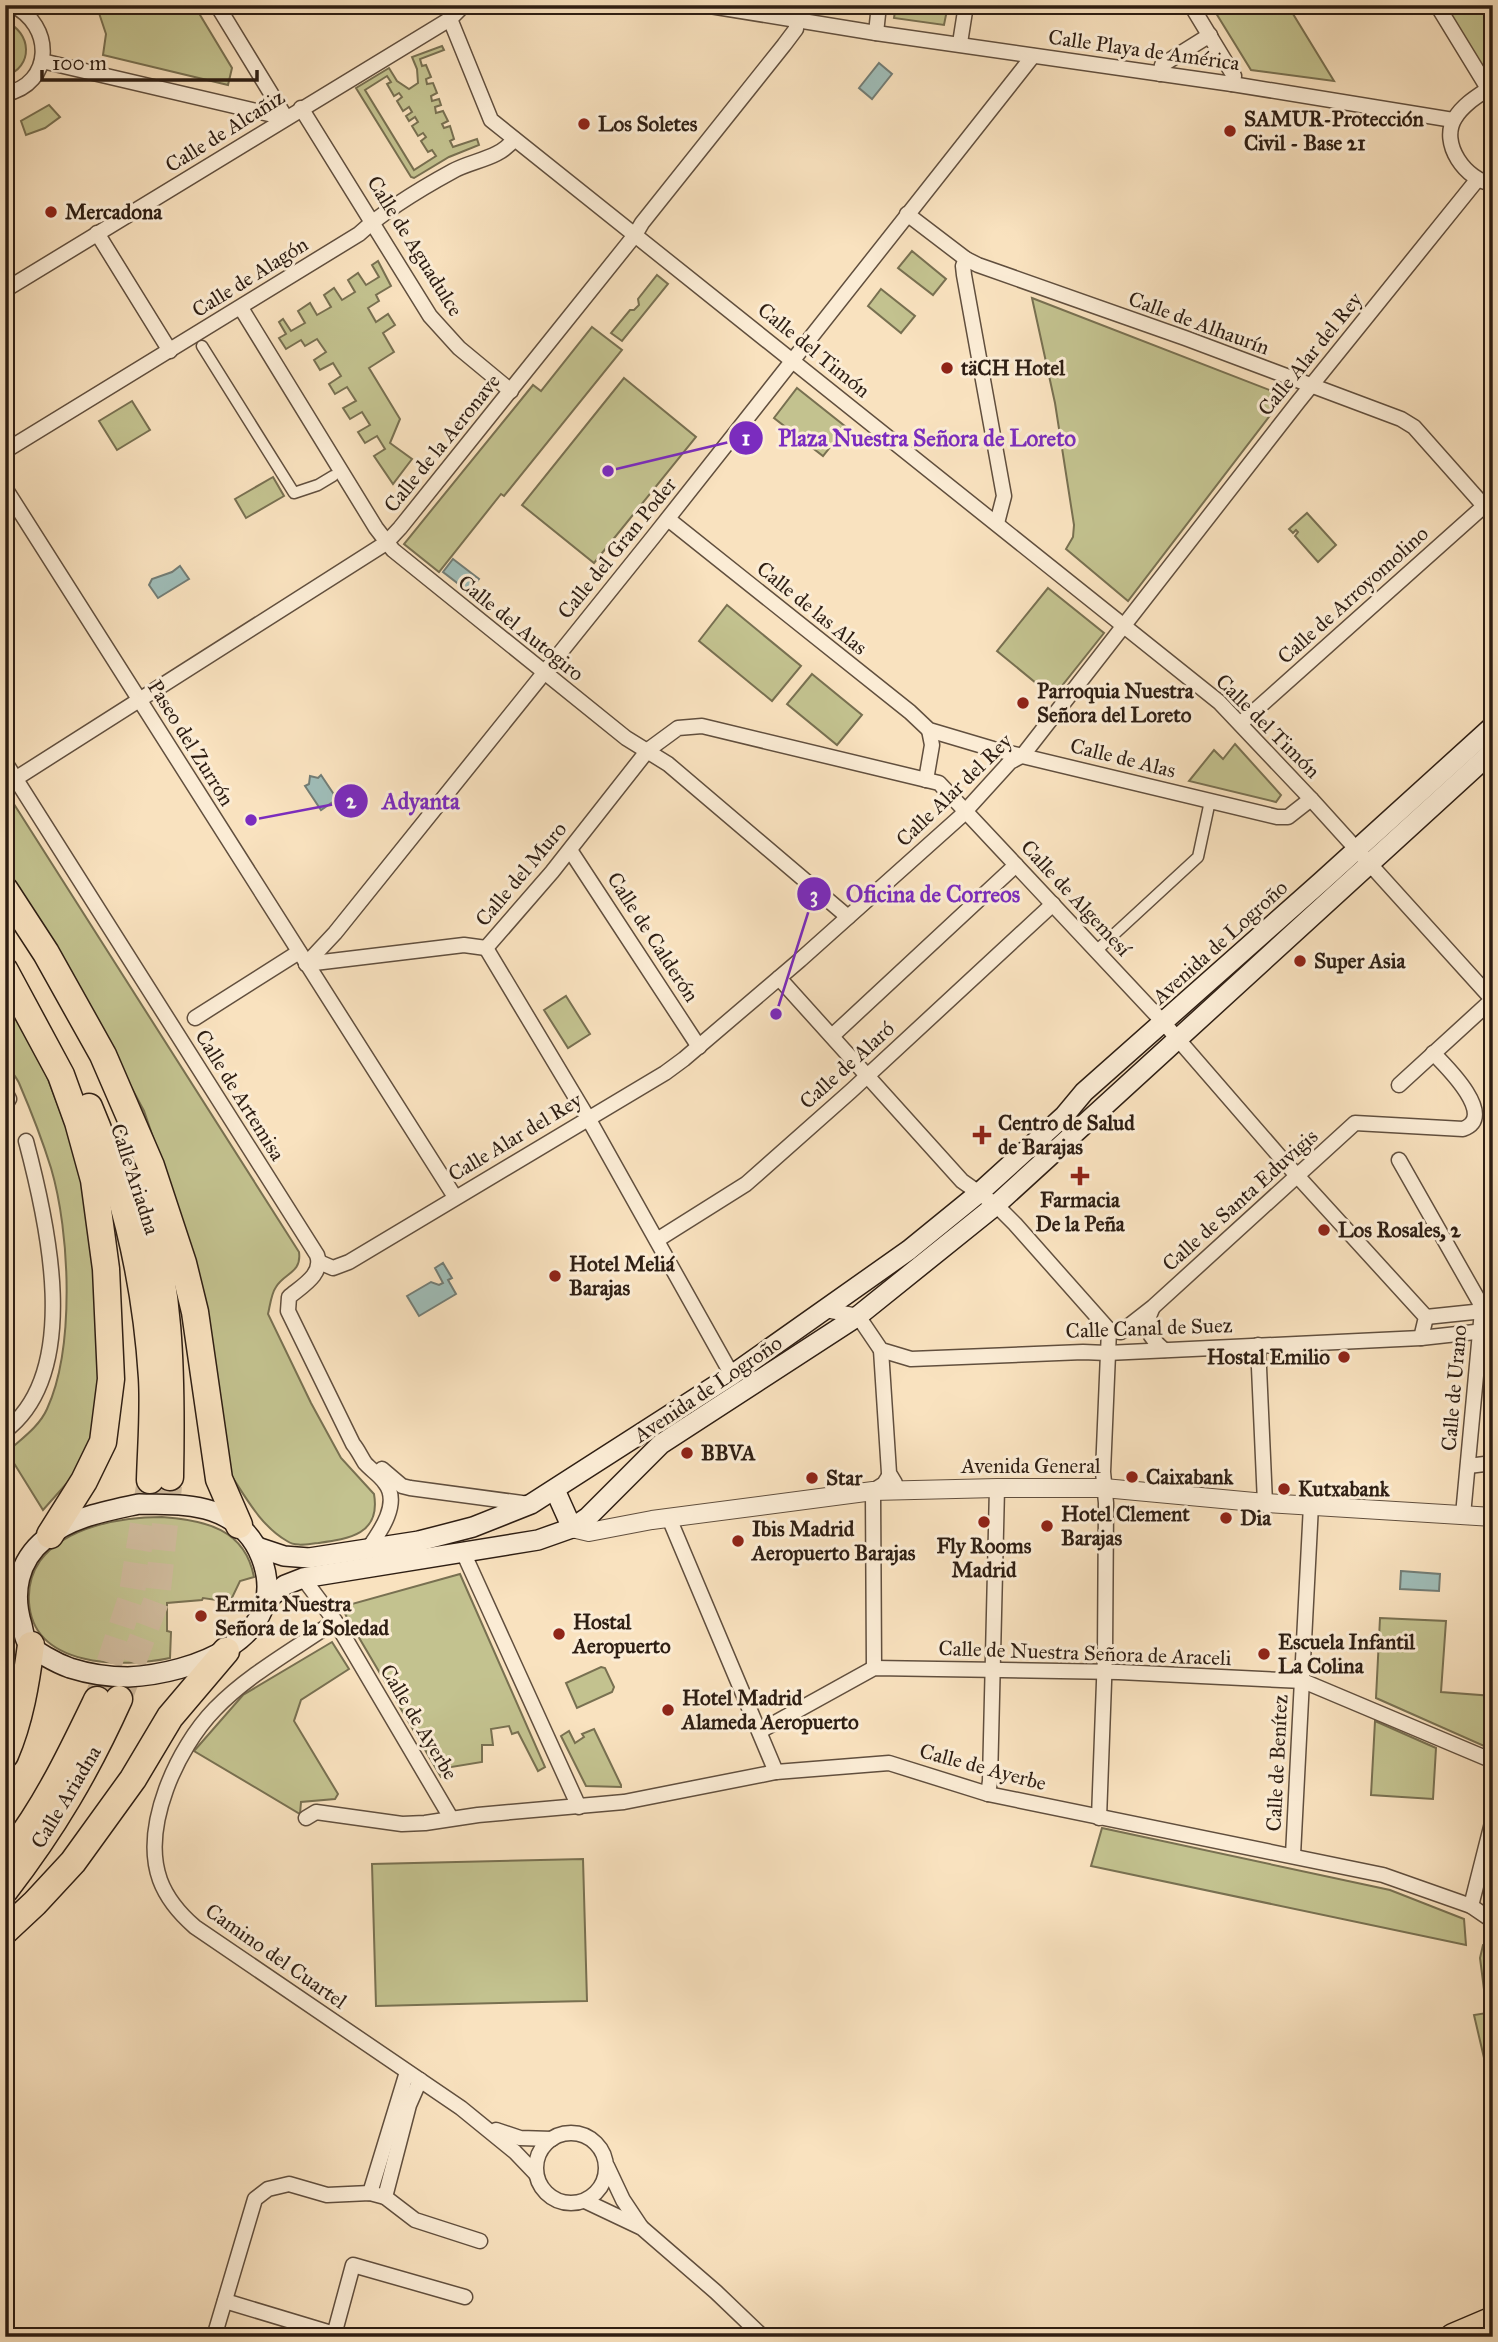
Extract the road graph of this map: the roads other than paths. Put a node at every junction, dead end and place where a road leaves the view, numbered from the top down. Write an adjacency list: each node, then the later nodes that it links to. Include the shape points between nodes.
1 (12, 5): 15 (street, via 34,21 41,34)
2 (217, 5): 21 (street)
3 (704, 5): 10 (street, Calle Playa de América)
4 (879, 5): 11 (street)
5 (966, 5): 13 (street)
6 (1191, 5): 12 (street)
7 (1437, 5): 18 (street)
8 (462, 6): 9 (street, Calle de Alcañiz)
9 (450, 19): 20 (street, Calle de Alcañiz); 23 (street, Calle del Timón, via 491,120)
10 (796, 20): 11 (street, Calle Playa de América); 29 (street, Calle de la Aeronave, via 796,29 784,46)
11 (876, 33): 13 (street, Calle Playa de América)
12 (1210, 35): 16 (street, via 1162,65); 17 (street, via 1234,76)
13 (960, 43): 14 (street, Calle Playa de América)
14 (1033, 55): 16 (street, Calle Playa de América); 26 (street, Calle del Gran Poder)
15 (42, 61): 19 (street, via 31,81); 21 (street)
16 (1160, 74): 17 (street, Calle Playa de América)
17 (1232, 84): 22 (street, Calle Playa de América)
18 (1491, 93): 22 (street, via 1462,109)
19 (5, 94)
20 (302, 108): 21 (street, Calle de Alcañiz); 27 (street, Calle de Aguadulce)
21 (286, 118): 28 (street, Calle de Alcañiz)
22 (1453, 120): 24 (street, via 1452,145 1458,160)
23 (514, 139): 27 (street, Calle de Alagón, via 501,152 455,169); 29 (street, Calle del Timón)
24 (1477, 180): 25 (street); 36 (street, Calle Alar del Rey)
25 (1493, 184)
26 (907, 214): 30 (street, Calle de Alhaurín); 35 (street, Calle del Gran Poder)
27 (373, 221): 32 (street, Calle de Alagón); 37 (street, Calle de Aguadulce, via 430,316 458,348)
28 (97, 233): 31 (street, Calle de Alcañiz); 34 (street)
29 (635, 235): 35 (street, Calle del Timón); 37 (street, Calle de la Aeronave)
30 (966, 259): 36 (street, Calle de Alhaurín); 43 (street, via 964,275 1004,496)
31 (5, 290)
32 (241, 308): 34 (street, Calle de Alagón); 44 (street, Calle del Autogiro)
33 (202, 346): 39 (street, via 294,493)
34 (170, 351): 38 (street, Calle de Alagón)
35 (793, 361): 42 (street, Calle del Gran Poder); 43 (street, Calle del Timón)
36 (1311, 387): 41 (street, Calle de Alhaurín, via 1408,423); 45 (street, Calle Alar del Rey)
37 (511, 391): 44 (street, Calle de la Aeronave)
38 (5, 451)
39 (333, 476)
40 (5, 488): 47 (street, Paseo del Zurrón)
41 (1490, 506): 48 (street, Calle de Arroyomolino)
42 (668, 519): 46 (street, Calle del Gran Poder); 50 (street, Calle de las Alas)
43 (997, 523): 45 (street, Calle del Timón)
44 (386, 543): 46 (street, Calle del Autogiro); 47 (street, Calle de la Aeronave)
45 (1124, 626): 48 (street, Calle del Timón); 53 (street, Calle Alar del Rey)
46 (544, 673): 51 (street, Calle del Autogiro); 70 (street, Calle del Gran Poder, via 335,933)
47 (139, 700): 55 (street, Calle de la Aeronave); 70 (street, Paseo del Zurrón)
48 (1241, 723): 57 (street, Calle del Timón)
49 (1493, 726): 61 (main road, Avenida de Logroño)
50 (929, 730): 53 (street, Calle de Alas); 56 (street, via 932,745)
51 (648, 750): 56 (street, Calle de Algemesí, via 678,728 702,726); 60 (street, Calle del Muro); 66 (street, Calle del Autogiro)
52 (1493, 751): 61 (main road, Avenida de Logroño)
53 (1023, 755): 58 (street, Calle de Alas); 59 (street, Calle Alar del Rey, via 1010,762)
54 (5, 762): 55 (street, Calle de Artemisa)
55 (15, 779): 90 (street, Calle de Artemisa)
56 (926, 780): 59 (street, Calle de Algemesí, via 939,783)
57 (1311, 799): 58 (street, Calle de Alas, via 1288,817); 61 (street, Calle del Timón)
58 (1210, 801): 69 (street, via 1198,858)
59 (967, 811): 62 (street, Calle de Algemesí); 66 (street, Calle Alar del Rey)
60 (570, 850): 68 (street, Calle del Muro); 78 (street, Calle de Calderón)
61 (1363, 857): 73 (street, Calle del Timón); 75 (main road, Avenida de Logroño); 77 (main road, Avenida de Logroño)
62 (1016, 866): 64 (street, Calle de Algemesí); 76 (street)
63 (5, 890): 122 (highway, via 103,1055 151,1166 195,1312 219,1479)
64 (1053, 904): 69 (street, Calle de Algemesí); 80 (street, Calle de Alaró)
65 (5, 906): 67 (highway, Calle Ariadna, via 114,1113 149,1214 167,1311 172,1385 160,1478 145,1311 128,1216 73,1069)
66 (848, 917): 72 (street, Calle Alar del Rey)
67 (5, 948)
68 (486, 948): 70 (street, Calle del Muro, via 464,945); 82 (street)
69 (1096, 951): 75 (street, Calle de Algemesí)
70 (303, 958): 74 (street, Calle del Muro); 87 (street, Paseo del Zurrón)
71 (5, 971): 124 (highway, via 61,1075 78,1122 94,1181 106,1269 111,1379 103,1441)
72 (779, 978): 76 (street); 78 (street, Calle Alar del Rey)
73 (1492, 999): 79 (street)
74 (195, 1017)
75 (1163, 1022): 77 (street, Calle de Algemesí); 86 (main road, Avenida de Logroño)
76 (832, 1036): 80 (street)
77 (1176, 1039): 85 (street, Calle de Algemesí); 88 (main road, Avenida de Logroño)
78 (699, 1047): 82 (street, Calle Alar del Rey, via 665,1073)
79 (1433, 1053): 81 (street); 85 (street, Calle de Santa Eduvigis, via 1472,1094 1477,1114 1471,1127 1355,1123)
80 (867, 1076): 86 (street, via 962,1181); 89 (street, Calle de Alaró, via 746,1184)
81 (1399, 1085)
82 (588, 1118): 87 (street, Calle Alar del Rey); 89 (street)
83 (26, 1141): 104 (street, via 43,1204 54,1276 49,1344 38,1391 26,1412)
84 (1399, 1160): 93 (street, Calle de Urano)
85 (1297, 1176): 91 (street, Calle de Santa Eduvigis); 95 (street, Calle de Algemesí)
86 (979, 1193): 88 (street); 92 (main road, Avenida de Logroño)
87 (455, 1197): 90 (street, Calle Alar del Rey, via 349,1262 333,1268)
88 (996, 1205): 94 (main road, Avenida de Logroño); 96 (street)
89 (657, 1240): 103 (street)
90 (319, 1262): 105 (street, via 313,1276 289,1297 288,1311)
91 (1153, 1307): 96 (street, Calle de Santa Eduvigis, via 1121,1332); 101 (street, via 1147,1320 1152,1339)
92 (827, 1310): 94 (street); 103 (main road, Avenida de Logroño)
93 (1487, 1311): 95 (street); 97 (street, Calle de Urano)
94 (858, 1316): 100 (street); 115 (main road, Avenida de Logroño, via 661,1444)
95 (1426, 1317): 98 (street)
96 (1109, 1330): 102 (street)
97 (1486, 1331): 98 (street, Calle Canal de Suez); 108 (street, Calle de Urano)
98 (1421, 1338): 99 (street, Calle Canal de Suez)
99 (1258, 1345): 101 (street, Calle Canal de Suez); 116 (street)
100 (881, 1350): 102 (street, Calle Canal de Suez, via 911,1359); 109 (street)
101 (1164, 1350): 102 (street, Calle Canal de Suez)
102 (1107, 1353): 111 (street)
103 (732, 1375): 107 (main road, Avenida de Logroño)
104 (5, 1430)
105 (361, 1454): 117 (street, via 402,1486); 126 (street, via 389,1488 391,1501 384,1524)
106 (1493, 1463): 108 (street)
107 (596, 1464): 112 (main road, Avenida de Logroño); 115 (main road, via 607,1486)
108 (1468, 1466): 119 (street, Calle de Urano)
109 (890, 1476): 113 (street, via 896,1484); 114 (street)
110 (998, 1488): 111 (street, Avenida General); 113 (street, Avenida General); 136 (street)
111 (1104, 1488): 116 (street, Avenida General); 137 (street)
112 (555, 1490): 117 (main road, Avenida de Logroño); 123 (main road)
113 (912, 1490): 114 (street, Avenida General)
114 (873, 1491): 121 (street, Avenida General); 135 (street)
115 (607, 1499): 123 (main road, Avenida de Logroño)
116 (1265, 1503): 118 (street, Avenida General)
117 (531, 1504): 126 (main road, Avenida de Logroño, via 449,1534)
118 (1311, 1504): 119 (street, Avenida General); 138 (street, Calle de Benítez)
119 (1463, 1515): 120 (street, Avenida General)
120 (1493, 1517)
121 (669, 1518): 123 (street, Avenida General, via 589,1532); 139 (street)
122 (239, 1525): 124 (main road, via 193,1506 139,1504 101,1512); 125 (main road)
123 (572, 1528): 127 (main road, Avenida de Logroño)
124 (50, 1535): 129 (main road)
125 (257, 1547): 126 (main road, Avenida de Logroño, via 309,1558); 130 (main road, via 266,1574)
126 (368, 1549)
127 (463, 1552): 128 (main road, Avenida de Logroño); 144 (street)
128 (303, 1578): 130 (main road, Avenida de Logroño, via 285,1585); 131 (street, Calle de Ayerbe)
129 (12, 1582): 133 (main road)
130 (266, 1601): 134 (main road, via 254,1624)
131 (335, 1621): 146 (street, Calle de Ayerbe); 155 (street, Camino del Cuartel, via 238,1688 190,1739 166,1791 156,1831 155,1861 165,1892 195,1927)
132 (5, 1630): 133 (main road)
133 (28, 1643): 134 (main road, via 58,1664 126,1677 181,1669); 140 (highway, via 24,1694)
134 (226, 1651): 154 (highway, via 170,1717 133,1779 73,1862)
135 (874, 1668): 136 (street, Calle de Nuestra Señora de Araceli); 139 (street, Calle de Nuestra Señora de Araceli)
136 (993, 1669): 137 (street, Calle de Nuestra Señora de Araceli); 143 (street)
137 (1104, 1672): 138 (street, Calle de Nuestra Señora de Araceli); 147 (street)
138 (1303, 1681): 141 (street, Calle de Nuestra Señora de Araceli); 149 (street, Calle de Benítez)
139 (760, 1731): 142 (street)
140 (5, 1755)
141 (1493, 1762)
142 (776, 1772): 143 (street, Calle de Ayerbe, via 889,1763); 144 (street, Calle de Ayerbe)
143 (988, 1794): 147 (street, Calle de Ayerbe)
144 (579, 1807): 146 (street, Calle de Ayerbe)
145 (306, 1818): 146 (street, Calle de Ayerbe, via 316,1812 402,1824)
146 (451, 1818)
147 (1099, 1818): 149 (street, Calle de Ayerbe)
148 (1493, 1819): 152 (street)
149 (1293, 1855): 152 (street, Calle de Ayerbe, via 1383,1875)
150 (5, 1859): 151 (highway, Calle Ariadna, via 108,1699 98,1745 66,1804)
151 (5, 1890)
152 (1471, 1906): 153 (street, Calle de Ayerbe)
153 (1493, 1921)
154 (5, 1931)
155 (407, 2072): 156 (street, Camino del Cuartel); 161 (street)
156 (420, 2080): 157 (street, Camino del Cuartel); 161 (street)
157 (485, 2126): 158 (street, Camino del Cuartel, via 520,2138); 160 (street, Camino del Cuartel)
158 (552, 2139): 159 (street, via 563,2134 586,2136 603,2153); 160 (street, via 539,2154)
159 (606, 2165): 162 (street, via 601,2187); 163 (street)
160 (537, 2174): 162 (street, via 541,2187 557,2201)
161 (378, 2195): 164 (street, via 415,2220); 166 (street, via 327,2195 289,2184 268,2189 255,2199)
162 (584, 2201): 163 (street)
163 (642, 2228): 170 (street)
164 (480, 2241)
165 (465, 2297): 168 (street, via 354,2265)
166 (225, 2301): 168 (street); 169 (street)
167 (1493, 2320): 171 (highway)
168 (338, 2336)
169 (214, 2337)
170 (763, 2337)
171 (1453, 2337)

